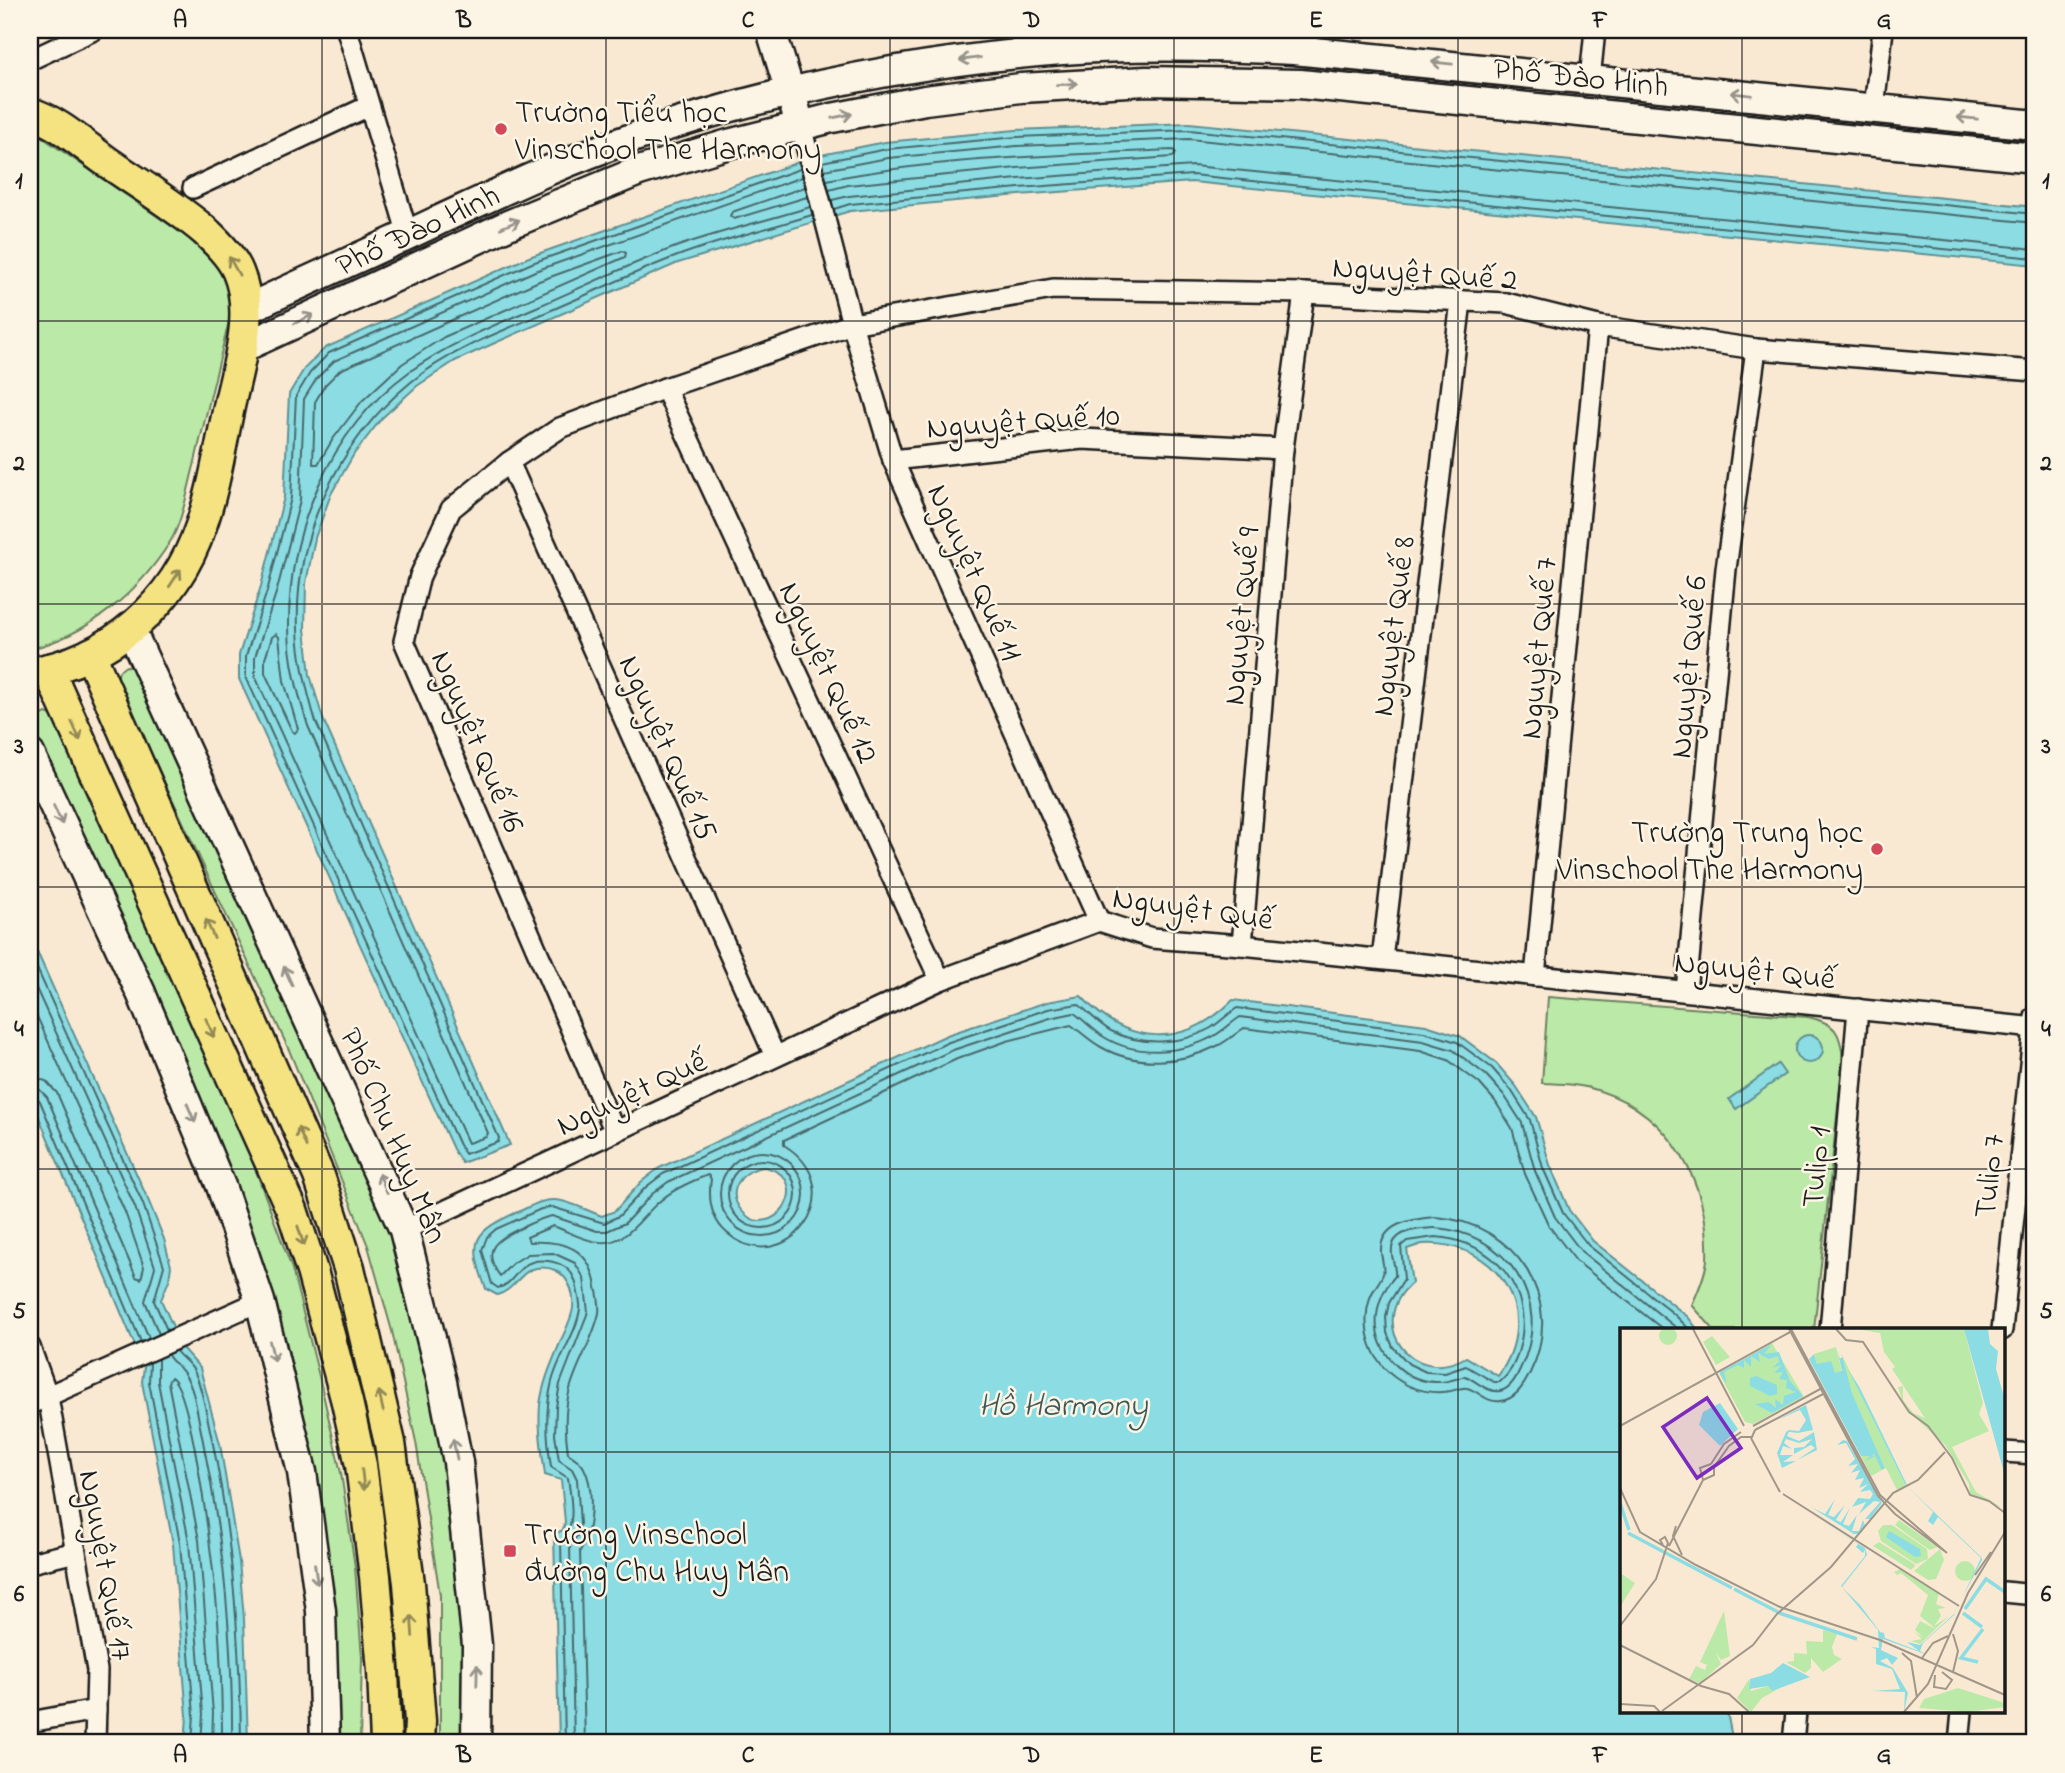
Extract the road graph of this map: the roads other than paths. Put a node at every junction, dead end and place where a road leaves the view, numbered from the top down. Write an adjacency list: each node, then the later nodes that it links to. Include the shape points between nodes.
1 (94, 30): 6 (street)
2 (346, 30): 9 (street)
3 (771, 30): 8 (street)
4 (1595, 30): 7 (street)
5 (1883, 30): 10 (street)
6 (30, 60)
7 (1590, 79): 8 (street, Phố Đào Hinh, one-way to 8, via 1294,50 1102,47 967,59); 10 (street, Phố Đào Hinh, one-way to 7)
8 (790, 93): 13 (street); 16 (street, Phố Đào Hinh, via 680,122 588,154)
9 (369, 106): 15 (street); 16 (street)
10 (1874, 108): 12 (street, Phố Đào Hinh, one-way to 10)
11 (30, 113): 19 (main road, one-way to 11, via 238,271 206,232 68,134)
12 (2035, 125)
13 (804, 135): 14 (street, Phố Đào Hinh, one-way to 14, via 889,107 1010,89 1108,81 1211,80 1348,87); 20 (street, Nguyệt Quế 11); 22 (street, Phố Đào Hinh, one-way to 13, via 594,187 686,156)
14 (2035, 158)
15 (194, 188)
16 (408, 235): 19 (street, Phố Đào Hinh)
17 (1304, 293): 18 (street, Nguyệt Quế 2); 20 (street, Nguyệt Quế 2, via 1054,289); 26 (street, Nguyệt Quế 9)
18 (1461, 300): 21 (street, Nguyệt Quế 2, via 1506,303); 35 (street, Nguyệt Quế 8)
19 (245, 310): 22 (main road)
20 (852, 324): 25 (street, Nguyệt Quế 16); 27 (street, Nguyệt Quế 11)
21 (1598, 326): 23 (street, Nguyệt Quế 2); 36 (street, Nguyệt Quế 7)
22 (242, 348): 29 (main road, one-way to 22, via 174,582 202,525)
23 (1756, 349): 24 (street, Nguyệt Quế 2); 38 (street, Nguyệt Quế 6, via 1726,569)
24 (2035, 371)
25 (665, 388): 28 (street, Nguyệt Quế 16, via 560,428); 37 (street, Nguyệt Quế 12)
26 (1283, 449): 27 (street, Nguyệt Quế 10, via 1082,439); 34 (street, Nguyệt Quế 9)
27 (893, 460): 33 (street, Nguyệt Quế 11)
28 (509, 462): 41 (street, Nguyệt Quế 15); 42 (street, Nguyệt Quế 16, via 451,509 420,576 404,642)
29 (131, 630): 30 (main road); 43 (street, Phố Chu Huy Mân, one-way to 29)
30 (90, 654): 31 (main road); 62 (main road, one-way to 30, via 409,1583 390,1443 349,1268 319,1176)
31 (39, 671): 61 (main road, one-way to 61, via 292,1210 312,1271 361,1465 375,1576)
32 (30, 754): 44 (street, one-way to 44, via 141,993 221,1186)
33 (1099, 921): 34 (street, Nguyệt Quế, via 1152,938); 37 (street, Nguyệt Quế)
34 (1242, 945): 35 (street, Nguyệt Quế)
35 (1382, 959): 36 (street, Nguyệt Quế)
36 (1535, 976): 38 (street, Nguyệt Quế)
37 (940, 980): 41 (street, Nguyệt Quế)
38 (1686, 991): 39 (street, Nguyệt Quế)
39 (1858, 1009): 40 (street, Nguyệt Quế); 45 (street, Tulip 1)
40 (2035, 1024): 46 (street, Tulip 7)
41 (775, 1055): 42 (street, Nguyệt Quế)
42 (615, 1132): 43 (street, Nguyệt Quế)
43 (404, 1230): 63 (street, Phố Chu Huy Mân, one-way to 43, via 478,1645 458,1462)
44 (260, 1301): 48 (street); 60 (street, one-way to 60, via 302,1472 321,1611)
45 (1830, 1328)
46 (2002, 1328)
47 (30, 1347): 48 (street, Nguyệt Quế 17)
48 (39, 1401): 51 (street, Nguyệt Quế 17)
49 (2006, 1452): 50 (street)
50 (2035, 1454)
51 (76, 1552): 52 (street); 55 (street, Nguyệt Quế 17, via 97,1670)
52 (30, 1563)
53 (2006, 1592): 54 (street)
54 (2035, 1595)
55 (96, 1710): 58 (street); 59 (street, Nguyệt Quế 17)
56 (1796, 1714): 64 (street)
57 (1962, 1714): 65 (street)
58 (30, 1722)
59 (95, 1743)
60 (325, 1743)
61 (386, 1743)
62 (419, 1743)
63 (476, 1743)
64 (1793, 1743)
65 (1959, 1743)

